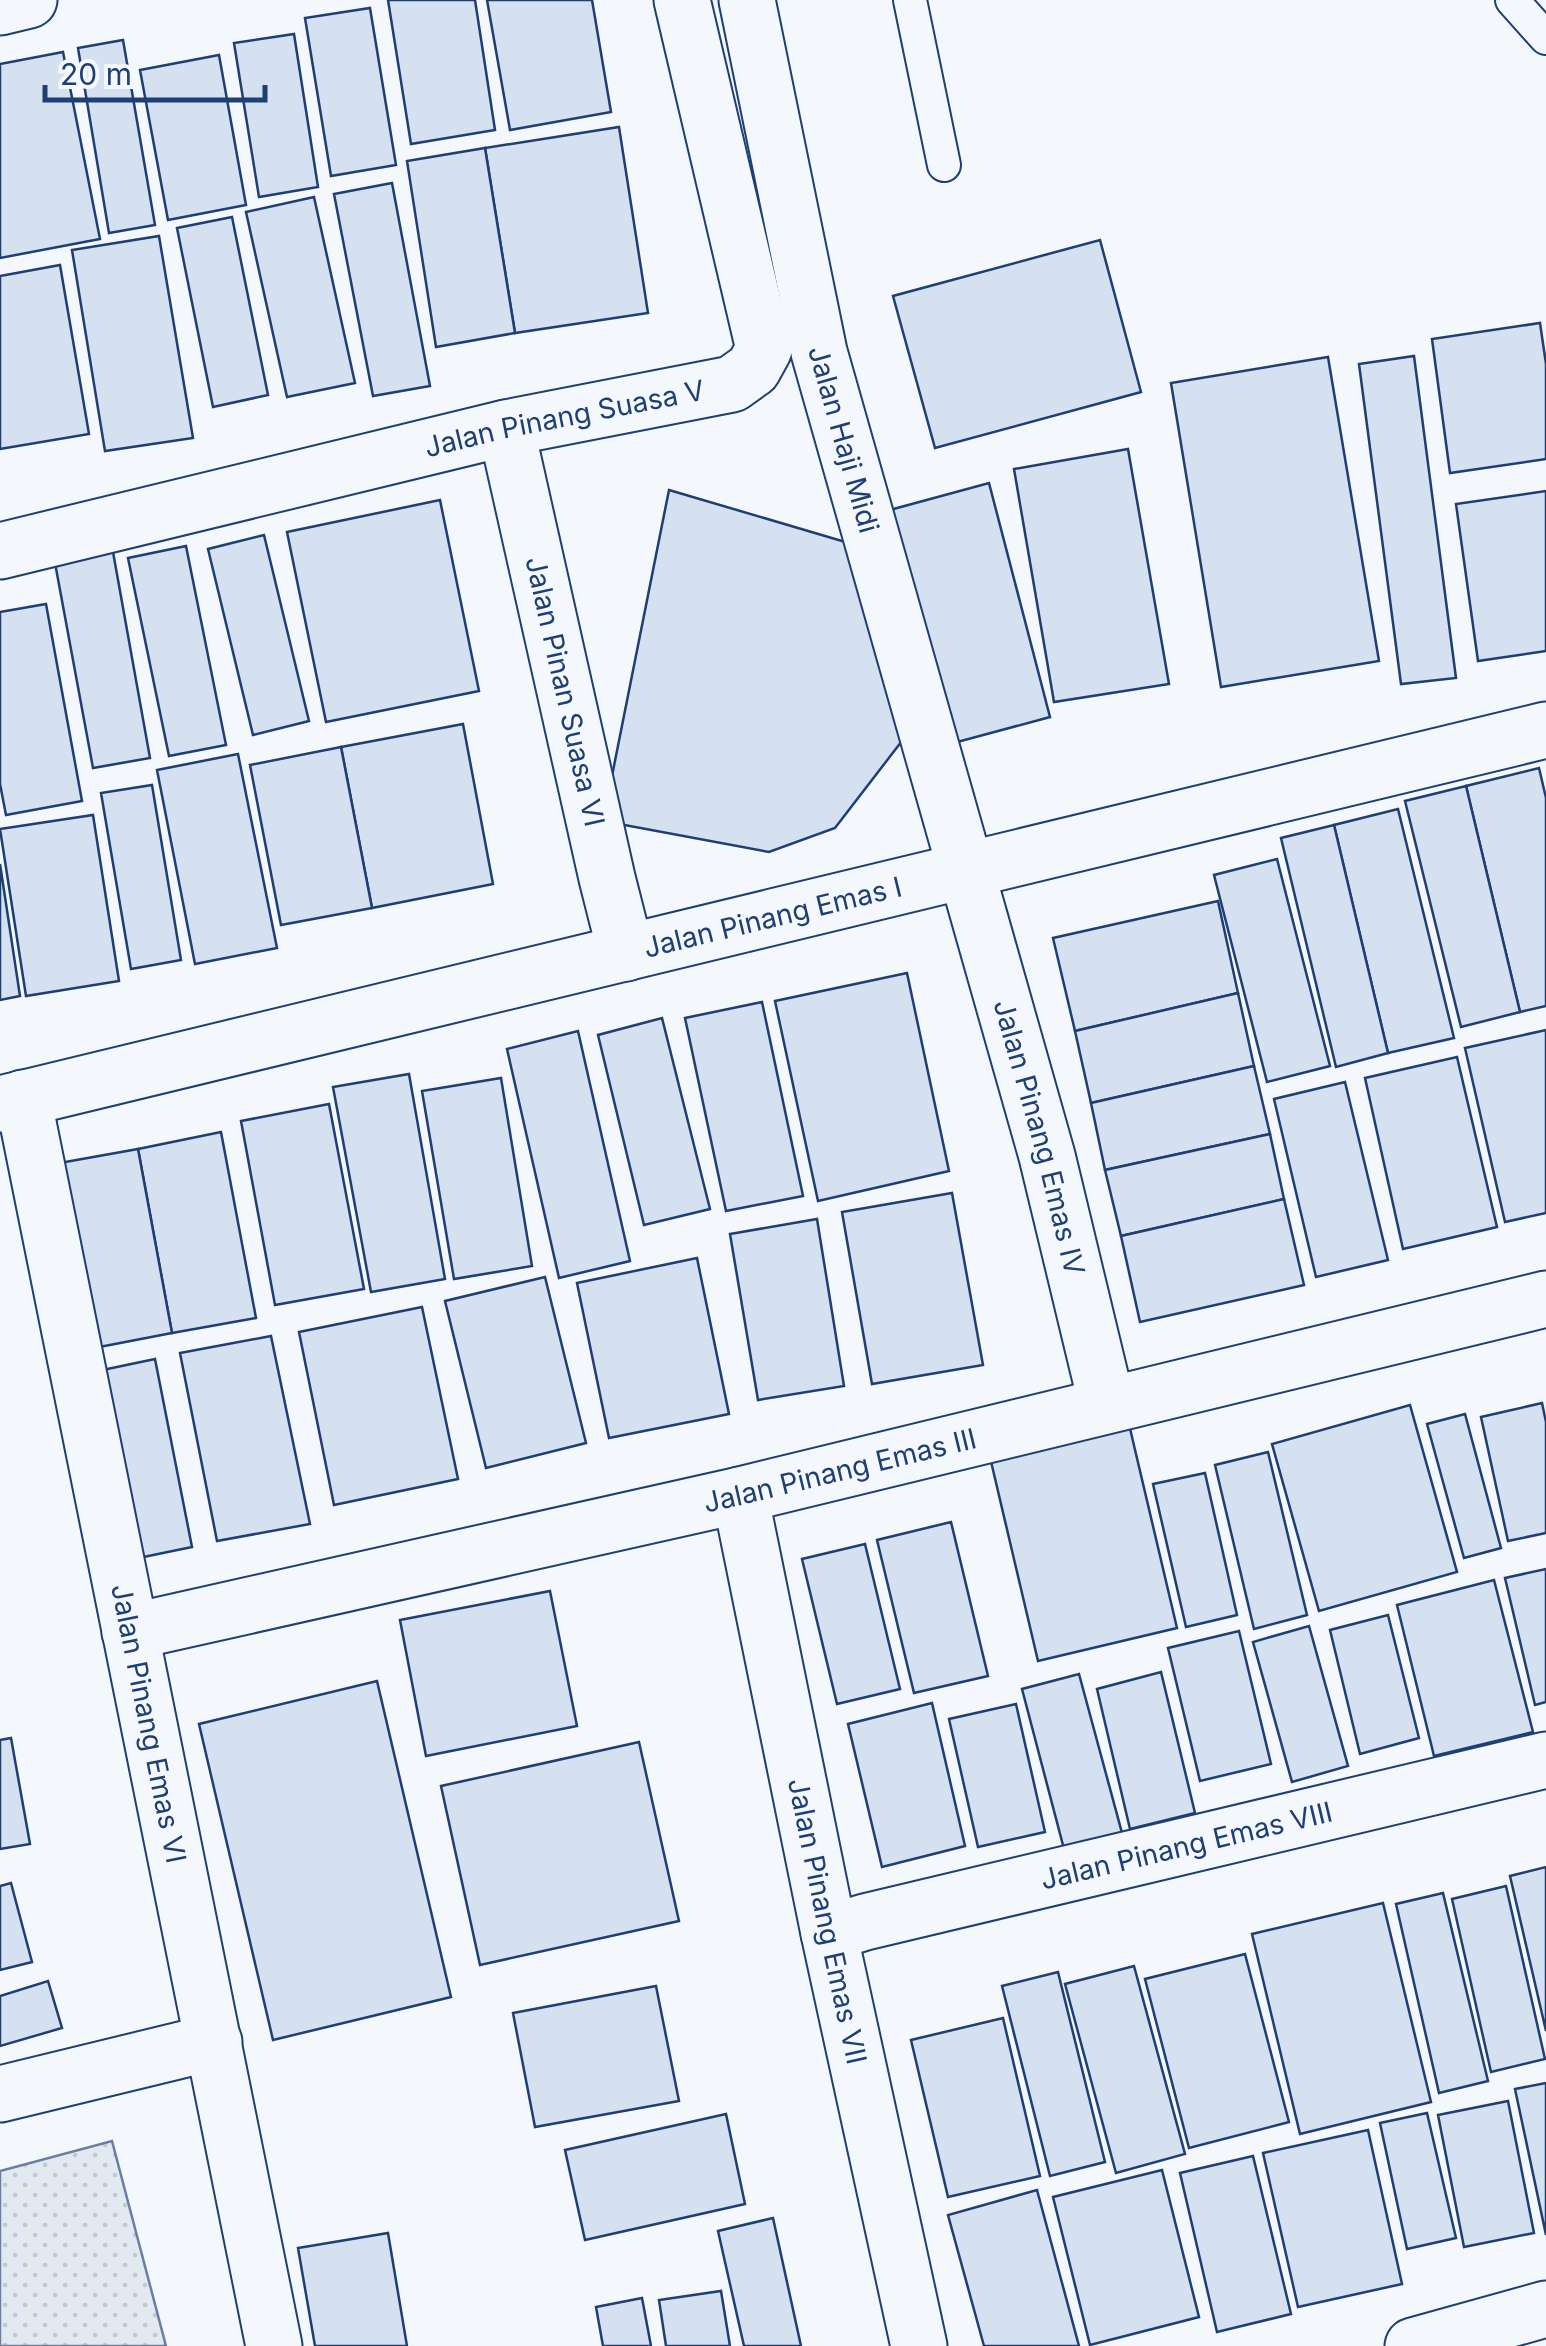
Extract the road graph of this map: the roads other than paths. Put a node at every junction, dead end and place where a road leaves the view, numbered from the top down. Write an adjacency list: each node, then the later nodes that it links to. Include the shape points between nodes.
1 (29, 0): 6 (street)
2 (682, 0): 9 (street, Jalan Pinang Suasa V, via 764,349 753,369 732,384)
3 (747, 0): 12 (street, Jalan Haji Midi, via 820,352)
4 (910, 0): 8 (lane)
5 (1512, 0): 7 (lane)
6 (0, 7)
7 (1546, 38)
8 (944, 164)
9 (506, 428): 10 (street, Jalan Pinang Suasa V); 13 (street, Jalan Pinan Suasa VI)
10 (0, 550)
11 (1546, 730): 12 (street, Jalan Pinang Emas I)
12 (966, 872): 13 (street, Jalan Pinang Emas I); 16 (street, Jalan Pinang Emas IV, via 1047,1156)
13 (626, 953): 14 (street, Jalan Pinang Emas I)
14 (12, 1101): 18 (street, Jalan Pinang Emas VI)
15 (1546, 1300): 16 (street, Jalan Pinang Emas III)
16 (1106, 1405): 17 (street, Jalan Pinang Emas III)
17 (740, 1495): 18 (street, Jalan Pinang Emas III); 20 (street, Jalan Pinang Emas VII)
18 (130, 1632): 21 (street, Jalan Pinang Emas VI)
19 (1546, 1760): 20 (street, Jalan Pinang Emas VIII)
20 (829, 1933): 25 (street, Jalan Pinang Emas VII)
21 (214, 2042): 22 (street); 24 (street, Jalan Pinang Emas VI)
22 (0, 2094)
23 (1546, 2310): 26 (street)
24 (274, 2346)
25 (919, 2346)
26 (1413, 2346)

